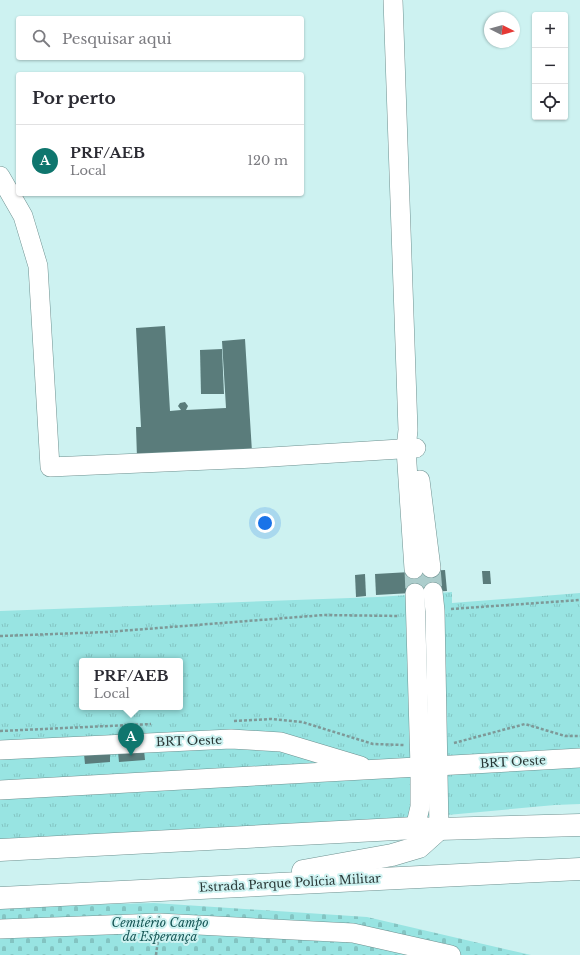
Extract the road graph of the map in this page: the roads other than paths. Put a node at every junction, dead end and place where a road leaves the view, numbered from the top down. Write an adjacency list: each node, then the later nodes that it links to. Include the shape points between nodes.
1 (393, 0): 3 (lane, via 408,430)
2 (0, 176): 3 (lane, via 23,216 38,266 50,467)
3 (411, 448): 4 (lane)
4 (423, 568)
5 (436, 660): 6 (lane); 6 (lane, via 435,611 424,592 415,613); 10 (lane)
6 (416, 662): 10 (lane)
7 (0, 750): 9 (lane, BRT Oeste, via 231,740 281,742)
8 (580, 758): 10 (lane, BRT Oeste)
9 (374, 769): 10 (lane, BRT Oeste); 11 (lane, BRT Oeste)
10 (429, 773): 13 (lane); 14 (lane)
11 (0, 790)
12 (580, 825): 14 (main road)
13 (415, 828): 14 (main road); 15 (main road)
14 (439, 829): 17 (main road, via 419,847 392,855)
15 (0, 850)
16 (580, 869): 17 (main road, Estrada Parque Polícia Militar)
17 (209, 887): 18 (main road, Estrada Parque Polícia Militar)
18 (0, 898)
19 (0, 929): 20 (lane, via 159,922 353,933)
20 (451, 955)

